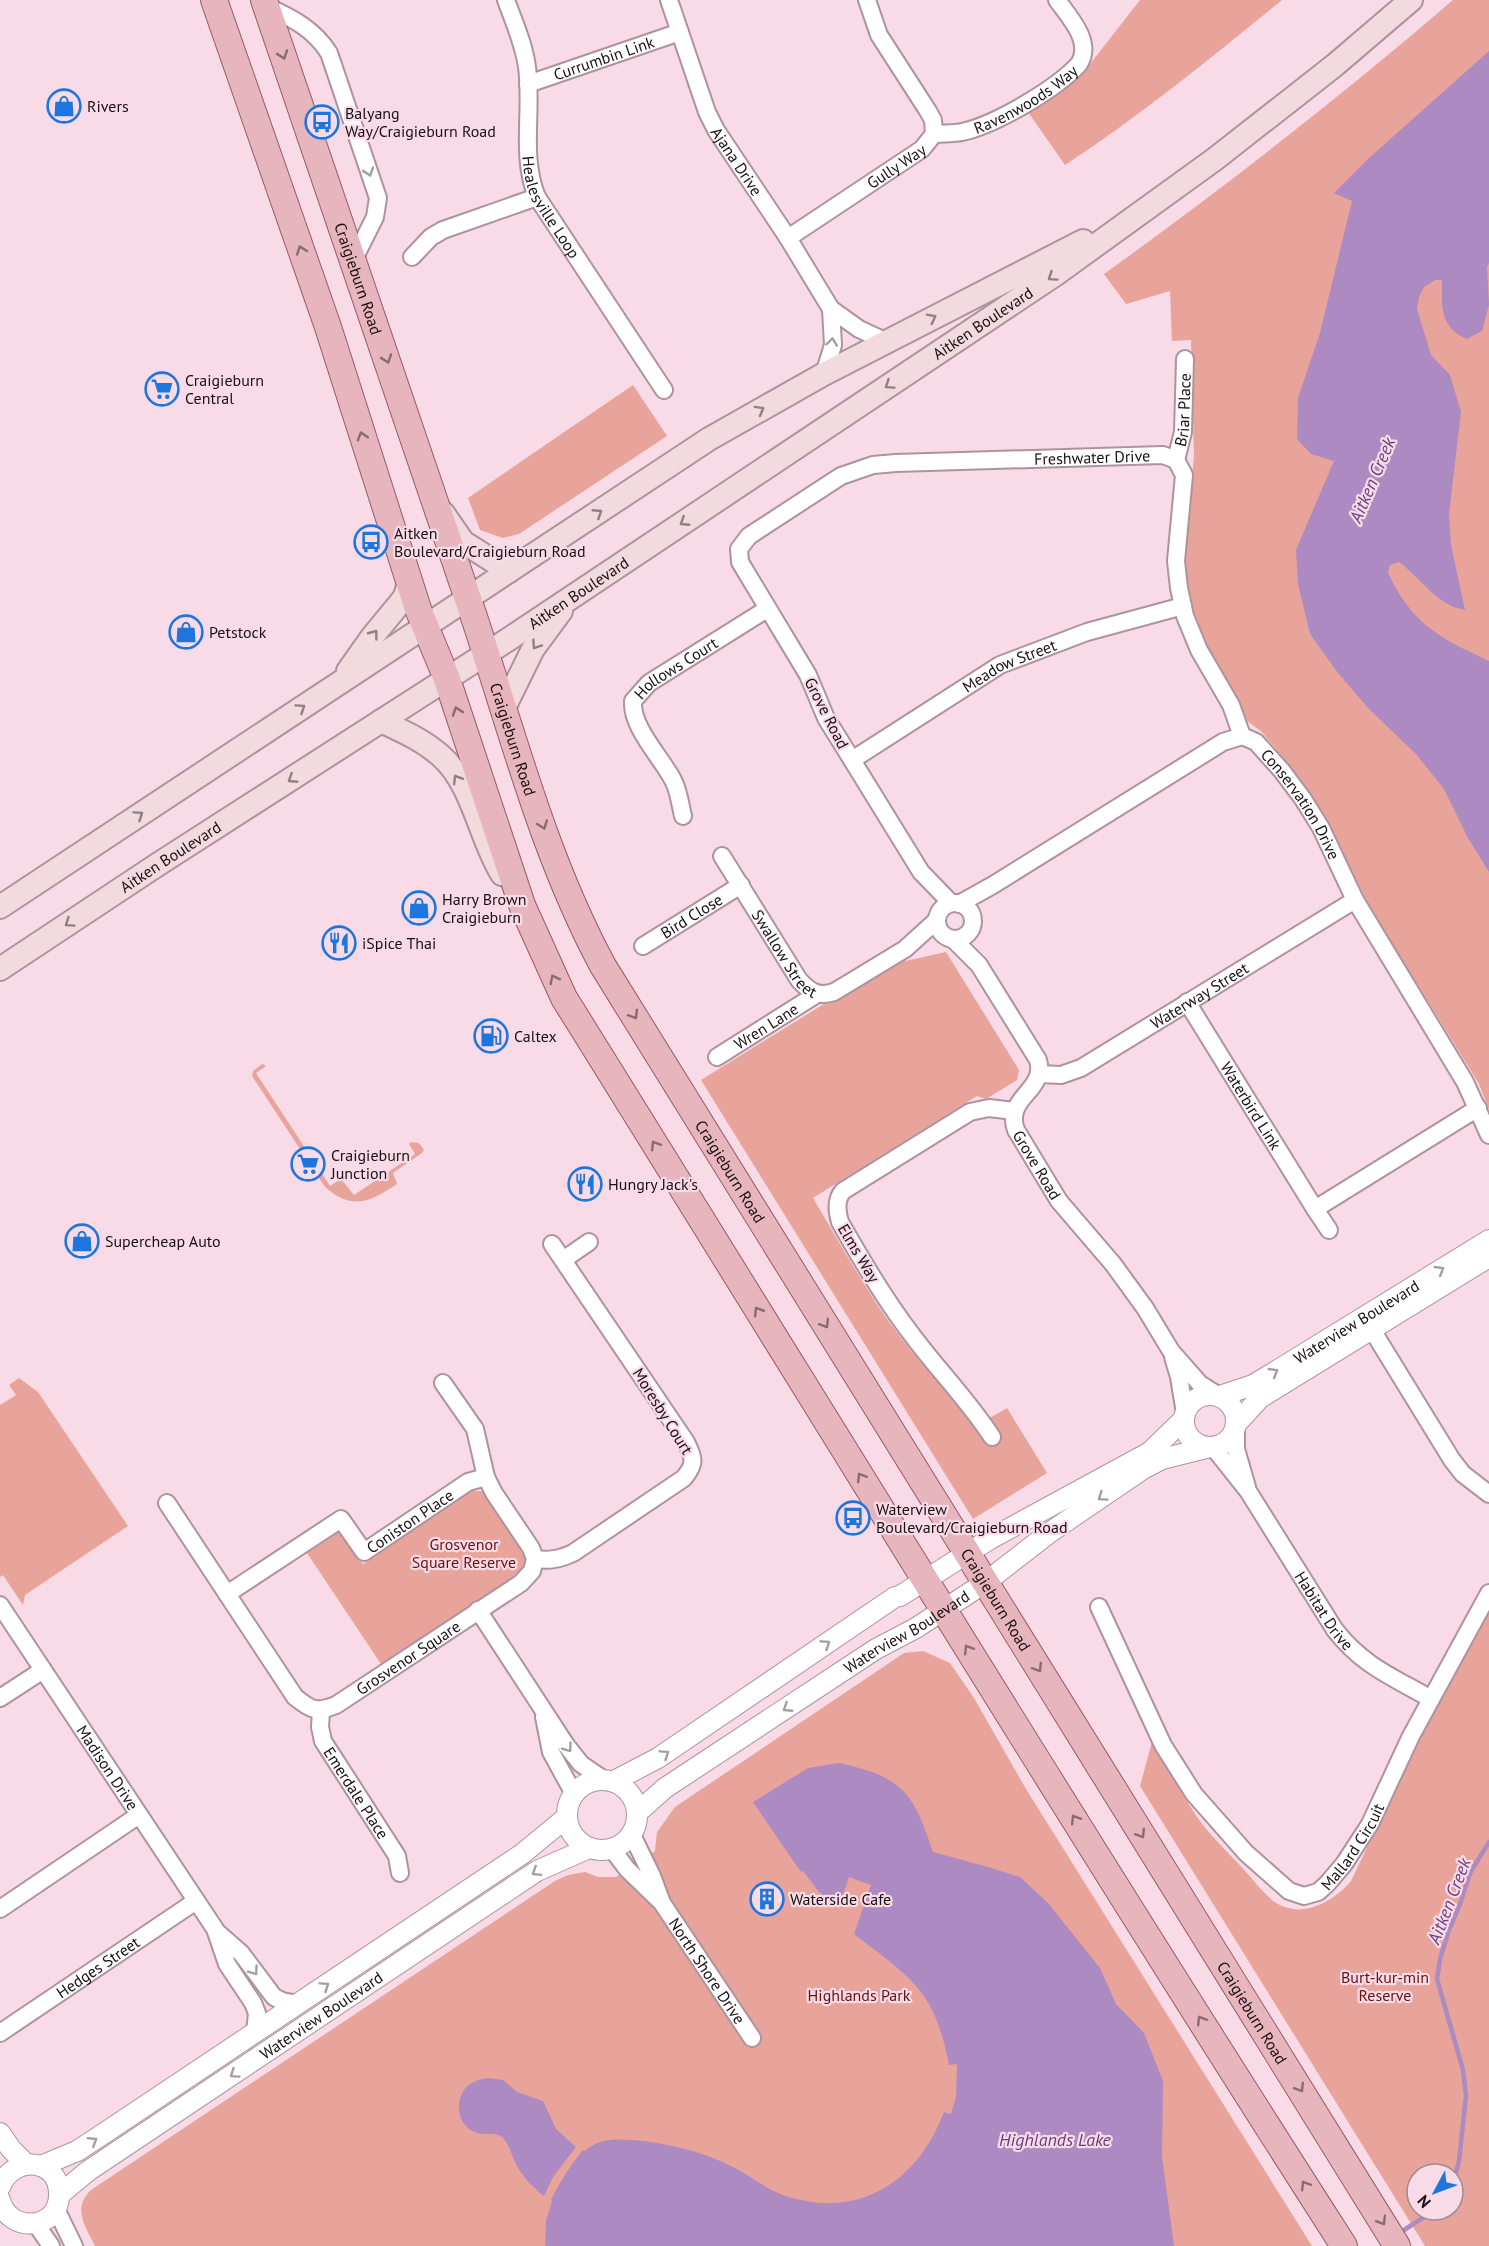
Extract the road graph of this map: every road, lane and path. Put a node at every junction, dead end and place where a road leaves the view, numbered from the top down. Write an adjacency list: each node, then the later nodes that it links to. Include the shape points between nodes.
1 (204, 0): 11 (street)
2 (214, 0): 11 (main road)
3 (506, 0): 10 (street, Healesville Loop, via 525,56)
4 (669, 0): 9 (street, Ajana Drive)
5 (867, 0): 12 (street, Gully Way, via 879,35 933,120)
6 (1057, 0): 12 (street, Ravenwoods Way, via 1084,44 1079,64 1011,112 963,132)
7 (1411, 0): 14 (main road, Aitken Boulevard, via 1276,112)
8 (265, 3): 17 (main road, Craigieburn Road, one-way to 17); 17 (street, one-way to 17, via 316,34 329,53 378,198 375,217)
9 (680, 33): 10 (street, Currumbin Link); 15 (street, Ajana Drive, via 710,119)
10 (528, 84): 13 (street, Healesville Loop, via 529,167)
11 (243, 88): 27 (main road, one-way to 11, via 328,327)
12 (934, 134): 15 (street, Gully Way, via 922,149)
13 (537, 197): 16 (street, via 443,230); 22 (street, Healesville Loop)
14 (1151, 207): 19 (main road, Aitken Boulevard, one-way to 14); 28 (main road, Aitken Boulevard, one-way to 28)
15 (788, 238): 18 (street, Ajana Drive)
16 (412, 257)
17 (353, 261): 24 (main road, Craigieburn Road, one-way to 24)
18 (831, 309): 19 (street, Ajana Drive); 21 (street, Ajana Drive, one-way to 18, via 833,345)
19 (885, 341): 21 (main road, Aitken Boulevard)
20 (1185, 359): 23 (street, Briar Place, via 1183,432)
21 (824, 374): 26 (main road, Aitken Boulevard, one-way to 21, via 709,439)
22 (664, 390)
23 (1176, 460): 25 (street, Freshwater Drive, via 1163,455 873,465 841,476 749,536); 30 (street, via 1184,475 1176,561)
24 (434, 500): 26 (main road, via 463,542); 29 (main road, Craigieburn Road)
25 (739, 549): 31 (street, Grove Road, via 740,562)
26 (509, 571): 29 (main road, Aitken Boulevard)
27 (409, 582): 32 (main road); 35 (main road, one-way to 27, via 405,597)
28 (570, 597): 33 (main road, Aitken Boulevard); 36 (main road, one-way to 36, via 533,649)
29 (467, 598): 32 (main road, Aitken Boulevard); 33 (main road, Craigieburn Road)
30 (1183, 606): 38 (street, via 1194,640 1231,705); 39 (street, Meadow Street, via 1087,632 1000,665)
31 (767, 609): 39 (street, Grove Road, via 808,675 826,718); 40 (street, Hollows Court, via 649,683 633,701 637,721 674,781)
32 (426, 626): 34 (main road); 35 (main road, Aitken Boulevard)
33 (485, 654): 34 (main road, Aitken Boulevard); 36 (main road, Craigieburn Road)
34 (447, 679): 37 (main road, Aitken Boulevard); 45 (main road, one-way to 34)
35 (340, 682): 46 (main road, Aitken Boulevard, one-way to 35)
36 (503, 710): 78 (main road, Craigieburn Road, one-way to 78, via 567,890 603,966)
37 (381, 721): 45 (main road, one-way to 37, via 497,866 458,779 442,757); 51 (main road, Aitken Boulevard, one-way to 51)
38 (1242, 736): 43 (street, Conservation Drive, via 1223,742); 44 (street, Conservation Drive, via 1260,745 1303,799)
39 (852, 760): 47 (street, Grove Road)
40 (683, 816)
41 (722, 856): 42 (street, Swallow Street)
42 (741, 885): 49 (street, Bird Close); 52 (street, Swallow Street, via 799,980)
43 (993, 885): 47 (street, Conservation Drive); 48 (street, Conservation Drive)
44 (1355, 900): 53 (street, Waterway Street); 56 (street, Conservation Drive)
45 (522, 905): 80 (main road, one-way to 45, via 564,998)
46 (0, 907)
47 (946, 910): 48 (street, via 939,929); 48 (street, via 968,909); 50 (street, Swallow Street)
48 (960, 932): 50 (street, Swallow Street); 55 (street, via 1035,1054)
49 (643, 946)
50 (905, 949): 52 (street, Swallow Street, via 834,992)
51 (0, 969)
52 (817, 994): 54 (street, Wren Lane)
53 (1187, 1002): 55 (street, Waterway Street, via 1080,1068 1061,1075); 59 (street, Waterbird Link)
54 (717, 1057)
55 (1039, 1074): 57 (street, Grove Road)
56 (1478, 1108): 58 (street, Conservation Drive); 59 (street)
57 (1014, 1111): 67 (street, Grove Road, via 1016,1130 1059,1201 1113,1264); 72 (street, Elms Way, via 989,1108 970,1112 843,1191 837,1207 840,1222 894,1309)
58 (1489, 1135)
59 (1315, 1209): 60 (street, Waterbird Link)
60 (1329, 1230)
61 (1489, 1240): 66 (street, Waterview Boulevard, one-way to 61)
62 (590, 1242): 65 (street)
63 (552, 1244): 65 (street, Moresby Court)
64 (1489, 1257): 66 (street, Waterview Boulevard)
65 (563, 1260): 79 (street, Moresby Court, via 686,1442 693,1459 692,1469 684,1478 573,1553 560,1559)
66 (1367, 1323): 69 (street, Waterview Boulevard, one-way to 66, via 1253,1384); 71 (street, Waterview Boulevard, via 1260,1398); 76 (street, via 1452,1460)
67 (1171, 1351): 69 (street, Grove Road, via 1200,1384); 70 (street, Grove Road)
68 (443, 1383): 74 (street, via 475,1429)
69 (1220, 1396): 70 (street, via 1202,1396); 71 (street, via 1233,1407)
70 (1184, 1416): 73 (street, via 1185,1428 1194,1442); 78 (street, Waterview Boulevard, via 1149,1452)
71 (1236, 1426): 73 (street, via 1227,1442); 75 (street, Habitat Drive, via 1236,1449)
72 (992, 1437)
73 (1212, 1447): 75 (street, Habitat Drive); 81 (street, Waterview Boulevard, one-way to 81, via 1162,1459 1143,1468)
74 (486, 1477): 79 (street); 82 (street, Coniston Place, via 468,1482 364,1552 341,1519)
75 (1248, 1491): 90 (street, Habitat Drive, via 1346,1645 1374,1668)
76 (1489, 1494)
77 (167, 1503): 82 (street)
78 (968, 1554): 80 (street, Waterview Boulevard); 81 (main road, Craigieburn Road)
79 (535, 1559): 87 (street, Grosvenor Square, via 532,1571 521,1583)
80 (925, 1580): 86 (main road); 93 (street, Waterview Boulevard, one-way to 80, via 658,1758)
81 (986, 1582): 86 (street, Waterview Boulevard); 120 (main road, Craigieburn Road, one-way to 120)
82 (227, 1593): 92 (street, via 296,1696 308,1707)
83 (1489, 1593): 90 (street, Mallard Circuit)
84 (0, 1605): 88 (street, Madison Drive)
85 (1099, 1607): 90 (street, Mallard Circuit, via 1162,1745 1194,1794 1246,1853 1296,1894 1310,1896 1318,1892 1344,1864 1370,1824)
86 (943, 1609): 95 (street, Waterview Boulevard, one-way to 95, via 675,1782); 117 (main road, one-way to 86)
87 (478, 1610): 91 (street); 92 (street, Grosvenor Square, via 336,1705)
88 (43, 1670): 89 (street); 96 (street, Madison Drive)
89 (0, 1698)
90 (1431, 1700)
91 (543, 1708): 93 (street, one-way to 93, via 580,1764); 94 (street, via 551,1752)
92 (321, 1711): 101 (street, Emerdale Place, via 323,1742 397,1856)
93 (608, 1780): 94 (street, via 591,1781); 95 (street, via 630,1792)
94 (574, 1794): 97 (street)
95 (638, 1812): 98 (street)
96 (139, 1815): 102 (street, Madison Drive); 104 (street)
97 (567, 1817): 99 (street, via 573,1835); 106 (street, Waterview Boulevard, one-way to 97, via 522,1854)
98 (632, 1835): 100 (street); 103 (street, North Shore Drive)
99 (589, 1848): 100 (street); 114 (street, Waterview Boulevard, one-way to 114, via 537,1871 88,2171)
100 (612, 1849): 103 (street, North Shore Drive)
101 (400, 1873)
102 (196, 1901): 105 (street, Madison Drive); 108 (street, Hedges Street)
103 (662, 1903): 109 (street, North Shore Drive)
104 (0, 1909)
105 (214, 1929): 106 (street, Madison Drive, one-way to 106, via 241,1953 274,1996); 107 (street, Madison Drive, via 227,1964 257,2013)
106 (298, 2004): 107 (street, Waterview Boulevard)
107 (255, 2032): 111 (street, Waterview Boulevard, one-way to 107, via 76,2151)
108 (0, 2033)
109 (752, 2038)
110 (0, 2133): 111 (street, via 11,2149)
111 (33, 2165): 112 (street, Waterview Boulevard, via 13,2169); 114 (street, via 55,2178)
112 (1, 2180)
113 (0, 2200): 115 (street)
114 (58, 2202): 116 (street, Waterview Boulevard, via 47,2218); 119 (street)
115 (7, 2223): 116 (street)
116 (36, 2224): 118 (street)
117 (1340, 2240)
118 (51, 2246)
119 (74, 2246)
120 (1397, 2246)

